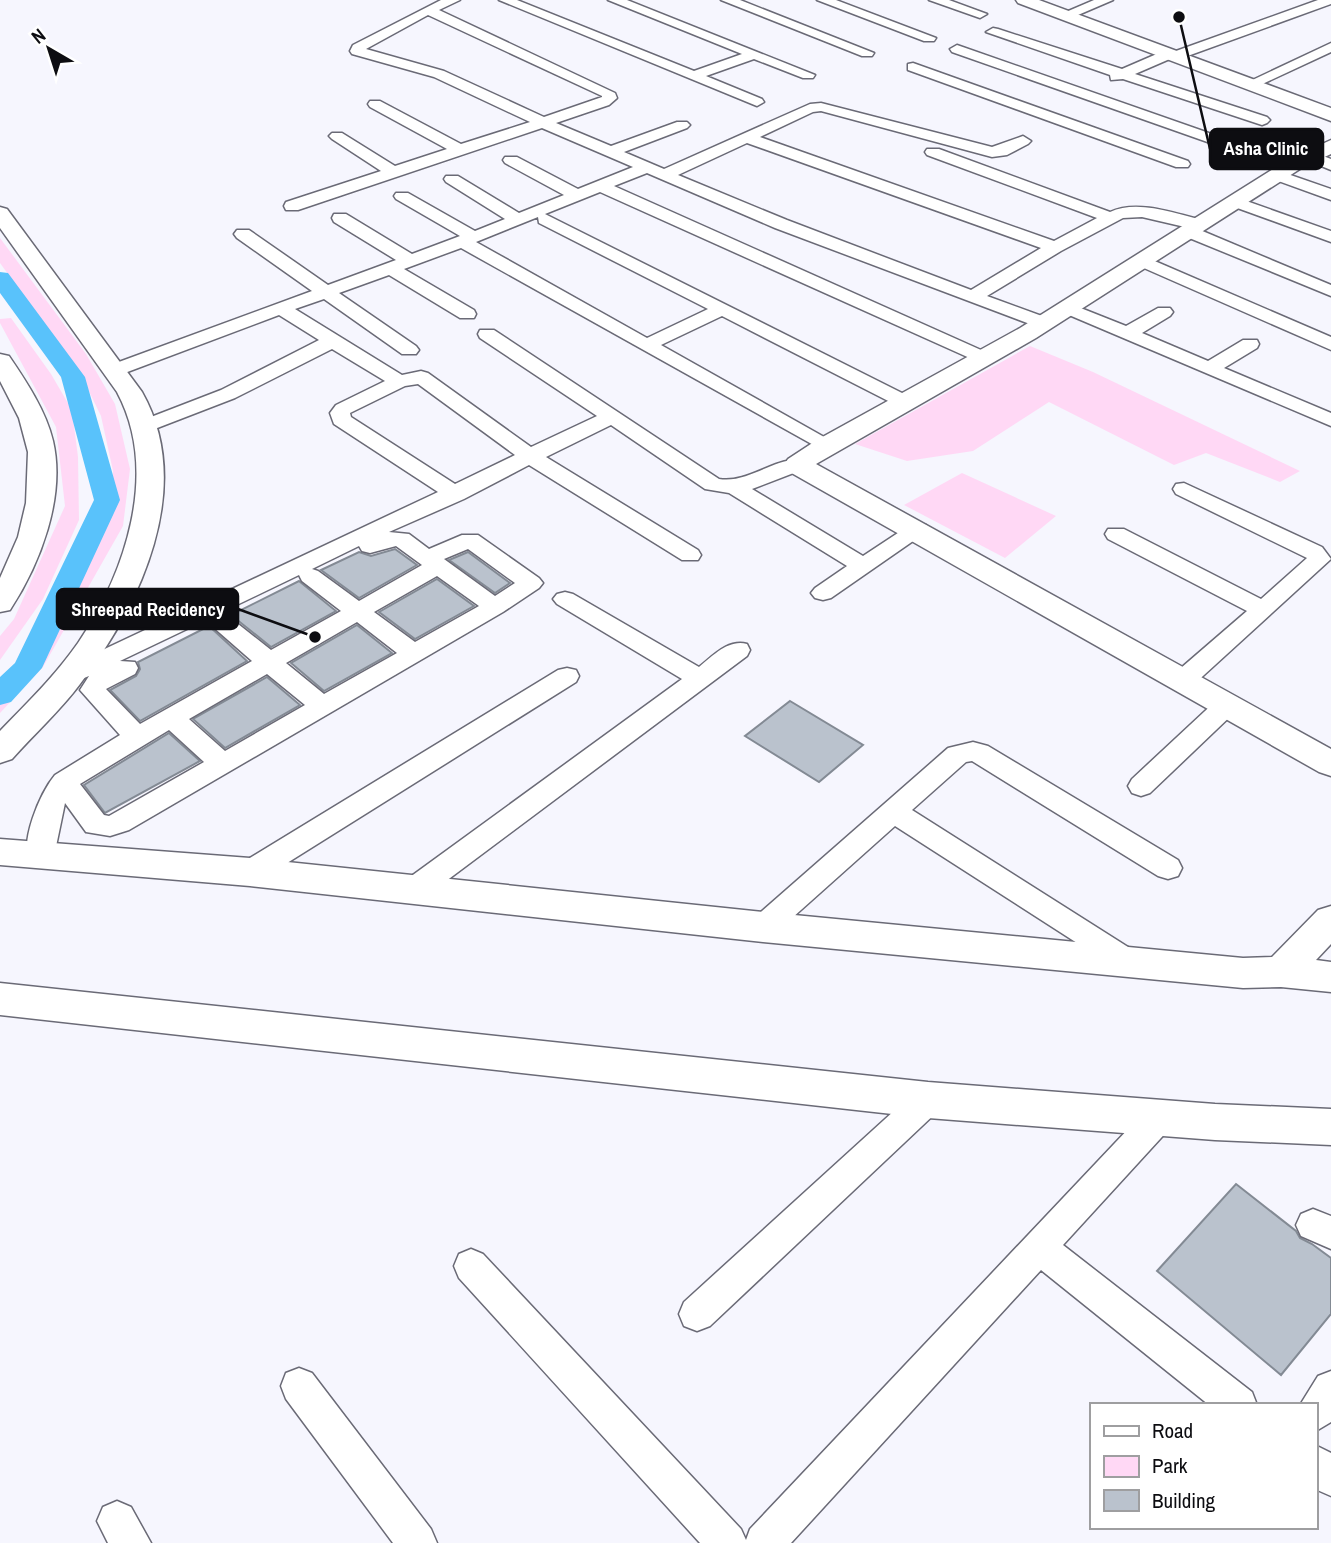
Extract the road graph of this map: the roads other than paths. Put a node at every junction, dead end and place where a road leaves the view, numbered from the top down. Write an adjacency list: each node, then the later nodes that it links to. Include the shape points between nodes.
1 (453, 0): 10 (street)
2 (506, 0): 23 (street)
3 (615, 0): 18 (street)
4 (728, 0): 17 (street)
5 (824, 0): 14 (street)
6 (936, 0): 11 (street)
7 (1024, 0): 12 (street)
8 (1106, 0): 12 (street)
9 (1330, 0): 19 (street)
10 (419, 6): 33 (street, via 357,51 439,74); 33 (street, via 608,93 610,98 604,102)
11 (980, 14)
12 (1066, 15): 19 (street)
13 (993, 32): 21 (street)
14 (929, 38)
15 (1331, 47): 24 (street)
16 (957, 49): 25 (street)
17 (867, 53)
18 (755, 54): 22 (street); 23 (street)
19 (1174, 54): 21 (street); 24 (street)
20 (913, 66): 30 (street)
21 (1122, 74): 25 (street); 32 (street)
22 (808, 75)
23 (694, 76): 26 (street)
24 (1251, 84): 29 (street)
25 (1081, 93): 30 (street); 39 (street)
26 (757, 102)
27 (375, 104): 40 (street)
28 (1331, 105): 29 (street)
29 (1312, 107): 31 (street)
30 (1037, 111): 44 (street)
31 (1331, 115)
32 (1262, 120)
33 (543, 123): 40 (street); 41 (street)
34 (682, 125): 41 (street)
35 (337, 136): 46 (street)
36 (746, 137): 38 (street, via 821,107 992,152); 45 (street); 64 (street)
37 (902, 141): 57 (street)
38 (1024, 141)
39 (1221, 142)
40 (460, 150): 46 (street)
41 (609, 152): 45 (street)
42 (1324, 156): 47 (street)
43 (511, 160): 50 (street)
44 (1182, 164)
45 (656, 171): 49 (street); 70 (street)
46 (393, 172): 54 (street)
47 (1276, 175): 51 (street); 53 (street)
48 (453, 179): 58 (street)
49 (600, 186): 50 (street); 84 (street)
50 (576, 195): 58 (street)
51 (1331, 195)
52 (402, 197): 63 (street)
53 (1235, 202): 60 (street); 62 (street)
54 (292, 206)
55 (0, 213): 87 (street)
56 (340, 218): 65 (street)
57 (1112, 218): 60 (street, via 1142,212); 64 (street)
58 (517, 219): 63 (street)
59 (545, 219): 73 (street)
60 (1194, 228): 66 (street); 69 (street)
61 (243, 234): 68 (street)
62 (1331, 237)
63 (470, 240): 65 (street); 82 (street)
64 (1055, 247): 70 (street)
65 (409, 260): 67 (street)
66 (1143, 261): 71 (street); 80 (street)
67 (389, 267): 68 (street); 75 (street)
68 (328, 291): 72 (street); 83 (street)
69 (1331, 291)
70 (972, 296): 76 (street)
71 (1068, 307): 76 (street); 77 (street)
72 (282, 309): 79 (street); 87 (street)
73 (722, 309): 82 (street); 89 (street)
74 (1164, 312): 77 (street)
75 (467, 314)
76 (1043, 323): 84 (street)
77 (1128, 333): 86 (street)
78 (487, 334): 90 (street)
79 (333, 341): 88 (street); 92 (street, via 228,394)
80 (1330, 342)
81 (1250, 344): 86 (street)
82 (647, 345): 93 (street)
83 (409, 350)
84 (983, 358): 89 (street)
85 (0, 361): 107 (street, via 29,411 40,441 42,487 38,523)
86 (1210, 368): 91 (street)
87 (115, 370): 92 (street)
88 (399, 382): 94 (street, via 421,377); 98 (street, via 344,409 341,420)
89 (905, 402): 93 (street)
90 (614, 416): 94 (street); 96 (street, via 713,484)
91 (1331, 420)
92 (145, 426): 116 (street, via 151,475 134,560 120,595)
93 (826, 446): 95 (street)
94 (530, 456): 98 (street); 101 (street)
95 (797, 465): 96 (street); 99 (street)
96 (735, 488): 103 (street)
97 (1184, 489): 109 (street, via 1320,559)
98 (456, 494): 116 (street)
99 (918, 530): 103 (street); 118 (street)
100 (1116, 534): 109 (street)
101 (690, 555)
102 (432, 562): 104 (street, via 401,539 386,539); 108 (street); 108 (street, via 470,540 531,583); 110 (street)
103 (863, 566): 105 (street)
104 (310, 576): 110 (street); 111 (street)
105 (823, 593)
106 (565, 599): 117 (street)
107 (0, 603)
108 (495, 607): 113 (street)
109 (1264, 610): 118 (street)
110 (358, 612): 113 (street); 114 (street)
111 (220, 621): 114 (street); 122 (street, via 94,686 94,694)
112 (738, 650): 117 (street)
113 (414, 653): 120 (street)
114 (270, 663): 120 (street); 121 (street)
115 (567, 676): 132 (street)
116 (69, 677): 123 (street)
117 (700, 678): 133 (street)
118 (1183, 680): 119 (street)
119 (1228, 705): 125 (street); 127 (street)
120 (322, 706): 124 (street)
121 (172, 718): 122 (street); 124 (street)
122 (137, 737): 126 (street)
123 (0, 751)
124 (223, 764): 126 (street, via 110,826 96,825)
125 (1331, 764)
126 (64, 782): 130 (street, via 51,802)
127 (1141, 786)
128 (894, 812): 131 (street, via 957,755 973,751); 135 (street); 136 (street)
129 (0, 852): 130 (street)
130 (40, 856): 132 (street)
131 (1168, 868)
132 (250, 872): 133 (street)
133 (416, 888): 135 (street)
134 (1331, 920): 137 (street)
135 (763, 927): 136 (street)
136 (1129, 962): 137 (street)
137 (1281, 972): 138 (street)
138 (1331, 977)
139 (0, 999): 140 (street)
140 (928, 1100): 141 (street); 145 (street)
141 (1160, 1117): 142 (street); 143 (street)
142 (1331, 1127)
143 (1039, 1247): 148 (street); 154 (street)
144 (471, 1266): 153 (street)
145 (697, 1314)
146 (299, 1386): 152 (street)
147 (1331, 1389): 149 (street)
148 (1237, 1403)
149 (1317, 1410)
150 (1317, 1466): 151 (street)
151 (1331, 1477)
152 (417, 1543)
153 (727, 1543)
154 (765, 1543)

